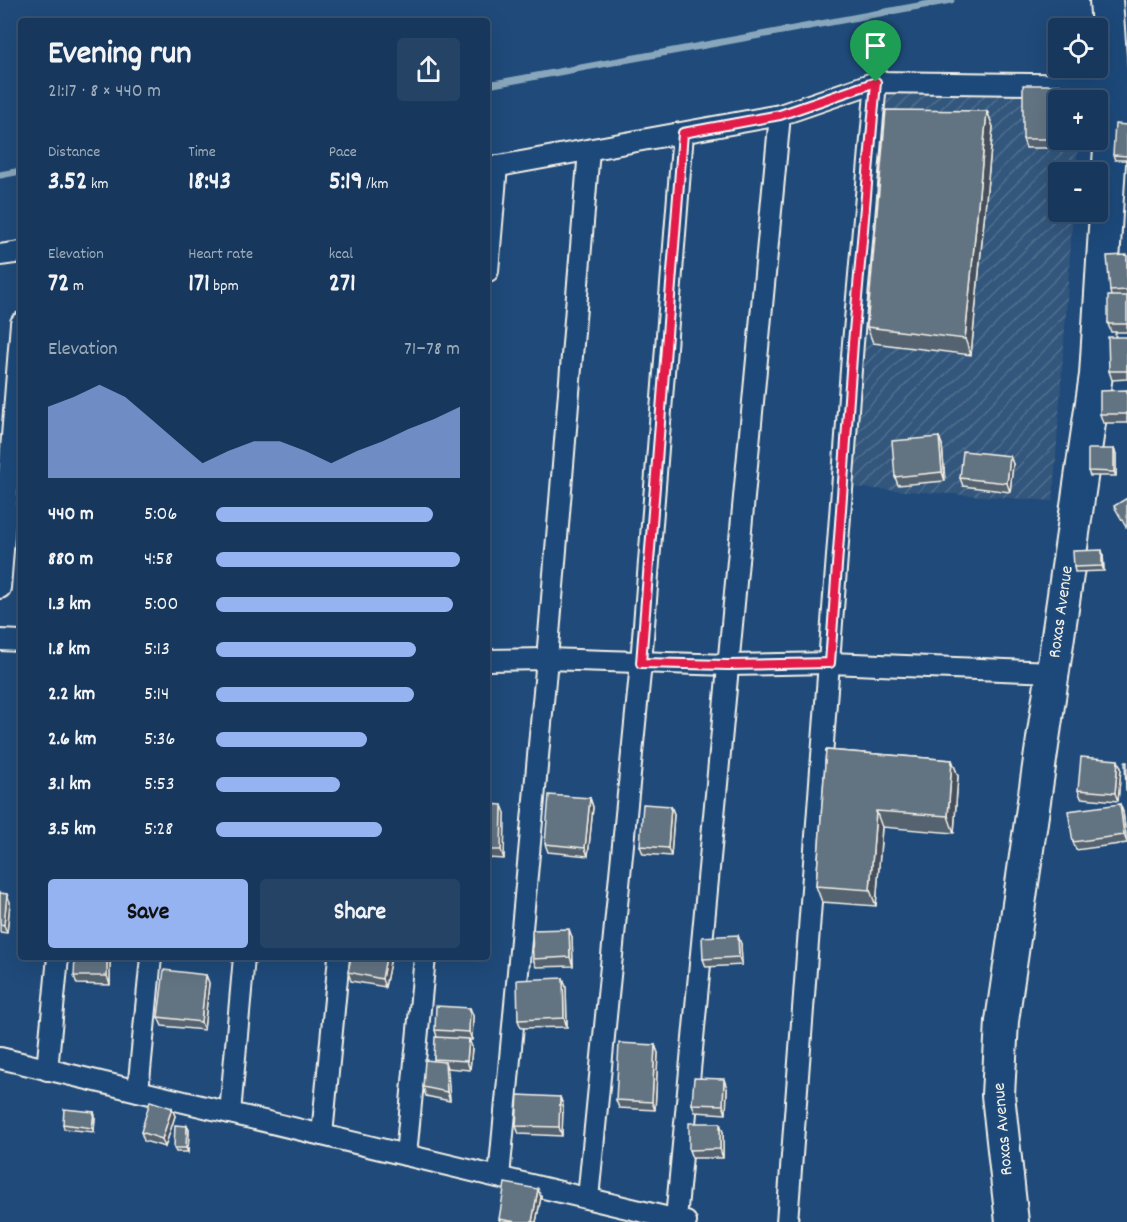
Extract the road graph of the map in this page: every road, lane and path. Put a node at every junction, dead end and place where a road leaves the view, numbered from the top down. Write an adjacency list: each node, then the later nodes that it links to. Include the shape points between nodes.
1 (1106, 0): 3 (main road, Roxas Avenue)
2 (876, 82): 3 (street); 4 (street); 18 (street)
3 (1113, 85): 20 (main road, Roxas Avenue, via 1096,375)
4 (780, 115): 5 (street); 19 (street)
5 (683, 133): 6 (street); 17 (street)
6 (589, 150): 7 (street); 15 (street)
7 (492, 167): 8 (street)
8 (490, 219)
9 (18, 252): 10 (street)
10 (0, 255)
11 (18, 361): 12 (street)
12 (0, 588)
13 (0, 640): 14 (street)
14 (18, 641)
15 (547, 659): 16 (street); 17 (street); 32 (street)
16 (490, 660)
17 (641, 663): 19 (street); 33 (street)
18 (830, 663): 19 (street); 20 (street); 35 (street)
19 (728, 665): 34 (street)
20 (1053, 672): 36 (main road, Roxas Avenue, via 1002,1021 998,1095)
21 (58, 960): 27 (street)
22 (151, 960): 28 (street)
23 (244, 960): 29 (street)
24 (339, 960): 30 (street)
25 (425, 960): 31 (street)
26 (0, 1058): 27 (street)
27 (47, 1070): 28 (street)
28 (138, 1091): 29 (street)
29 (230, 1113): 30 (street)
30 (322, 1135): 31 (street)
31 (406, 1155): 32 (street)
32 (499, 1177): 33 (street)
33 (588, 1198): 34 (street)
34 (681, 1221)
35 (787, 1222)
36 (1012, 1222)

